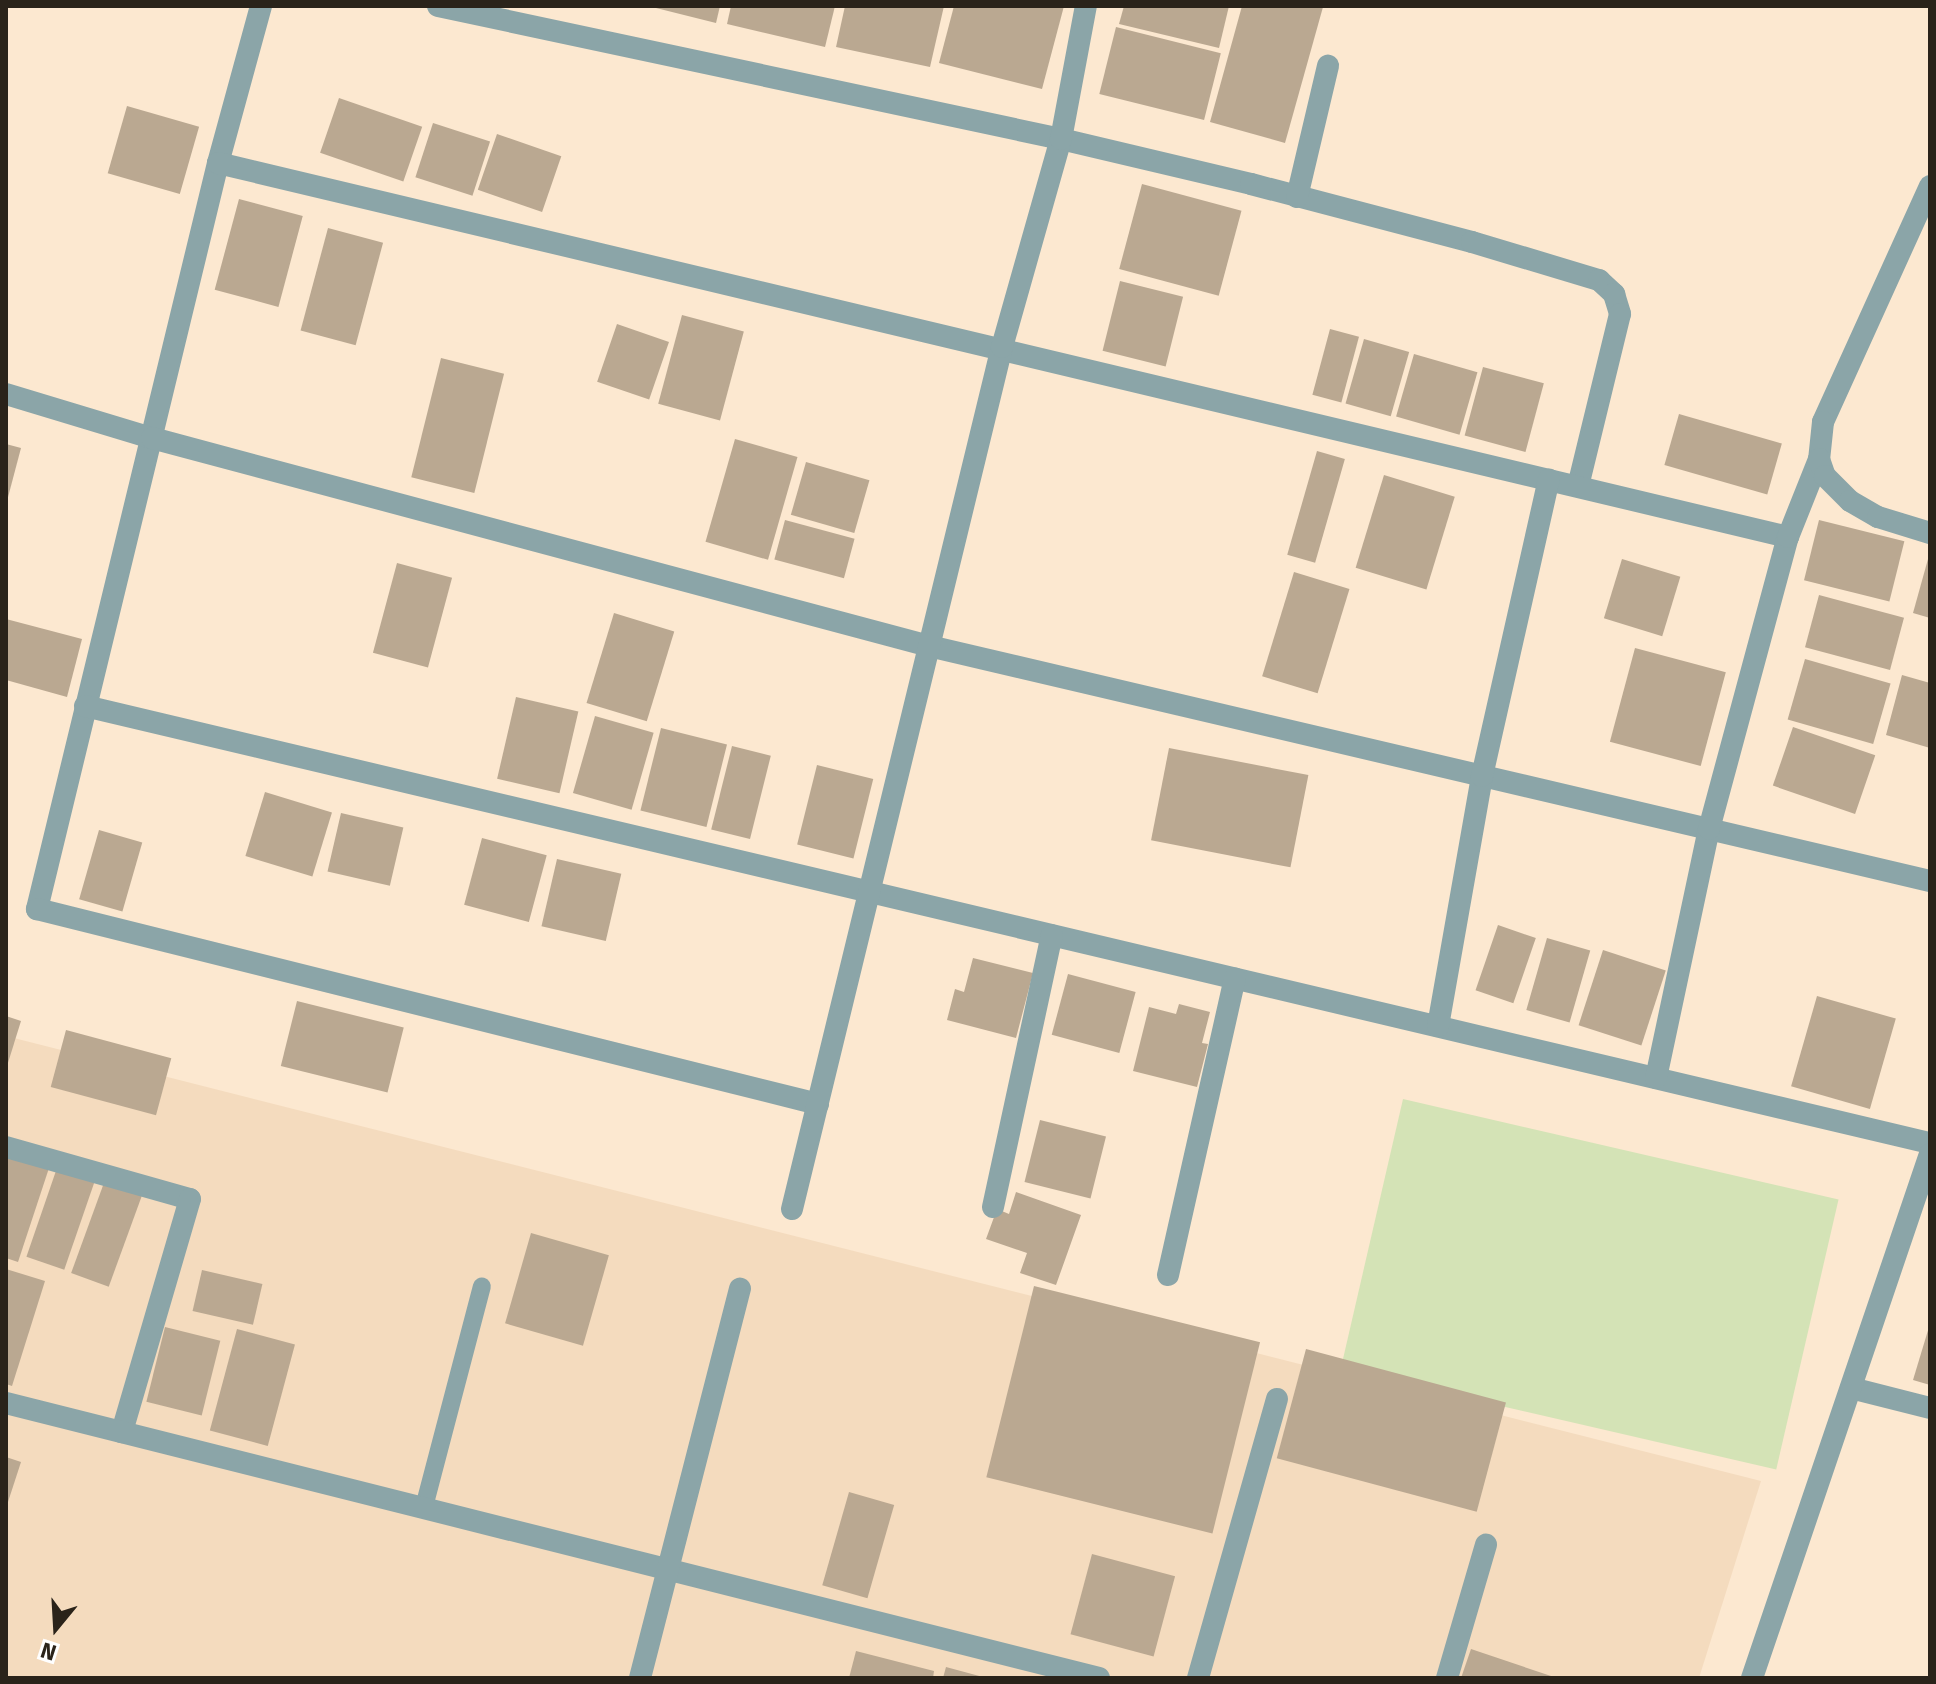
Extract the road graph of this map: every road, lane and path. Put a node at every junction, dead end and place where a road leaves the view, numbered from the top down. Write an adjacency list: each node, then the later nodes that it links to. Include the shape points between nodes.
1 (261, 6): 6 (street)
2 (438, 6): 5 (street)
3 (1086, 6): 5 (street)
4 (1328, 66): 8 (street)
5 (1061, 139): 8 (street); 9 (street)
6 (218, 163): 9 (street); 11 (street)
7 (1930, 186): 12 (street, via 1823,422)
8 (1297, 197): 14 (street, via 1599,280 1614,294 1620,314)
9 (1002, 347): 13 (street); 17 (street)
10 (6, 394): 11 (street)
11 (152, 438): 17 (street); 18 (street)
12 (1819, 459): 15 (street, via 1825,476 1850,501 1878,517); 16 (street)
13 (1549, 479): 14 (street); 19 (street)
14 (1578, 486): 16 (street)
15 (1930, 533)
16 (1788, 537): 20 (street)
17 (929, 646): 19 (street); 22 (street)
18 (85, 706): 22 (street); 27 (street, via 37,909)
19 (1482, 776): 20 (street); 25 (street)
20 (1709, 829): 21 (street); 26 (street)
21 (1930, 881)
22 (870, 891): 23 (street); 27 (street)
23 (1052, 935): 24 (street); 31 (street)
24 (1235, 978): 25 (street); 33 (street)
25 (1438, 1026): 26 (street)
26 (1656, 1078): 28 (street)
27 (818, 1104): 32 (street)
28 (1930, 1143)
29 (6, 1147): 40 (street, via 190,1199)
30 (1930, 1154): 36 (street)
31 (993, 1207)
32 (792, 1209)
33 (1168, 1275)
34 (482, 1286): 41 (lane)
35 (740, 1289): 43 (street)
36 (1851, 1388): 39 (street); 48 (street)
37 (1277, 1399): 46 (street)
38 (6, 1403): 40 (street)
39 (1930, 1408)
40 (122, 1432): 41 (street)
41 (424, 1507): 43 (street)
42 (1486, 1545): 47 (street)
43 (669, 1569): 44 (street); 45 (street)
44 (640, 1678)
45 (1099, 1678)
46 (1198, 1678)
47 (1447, 1678)
48 (1752, 1678)

